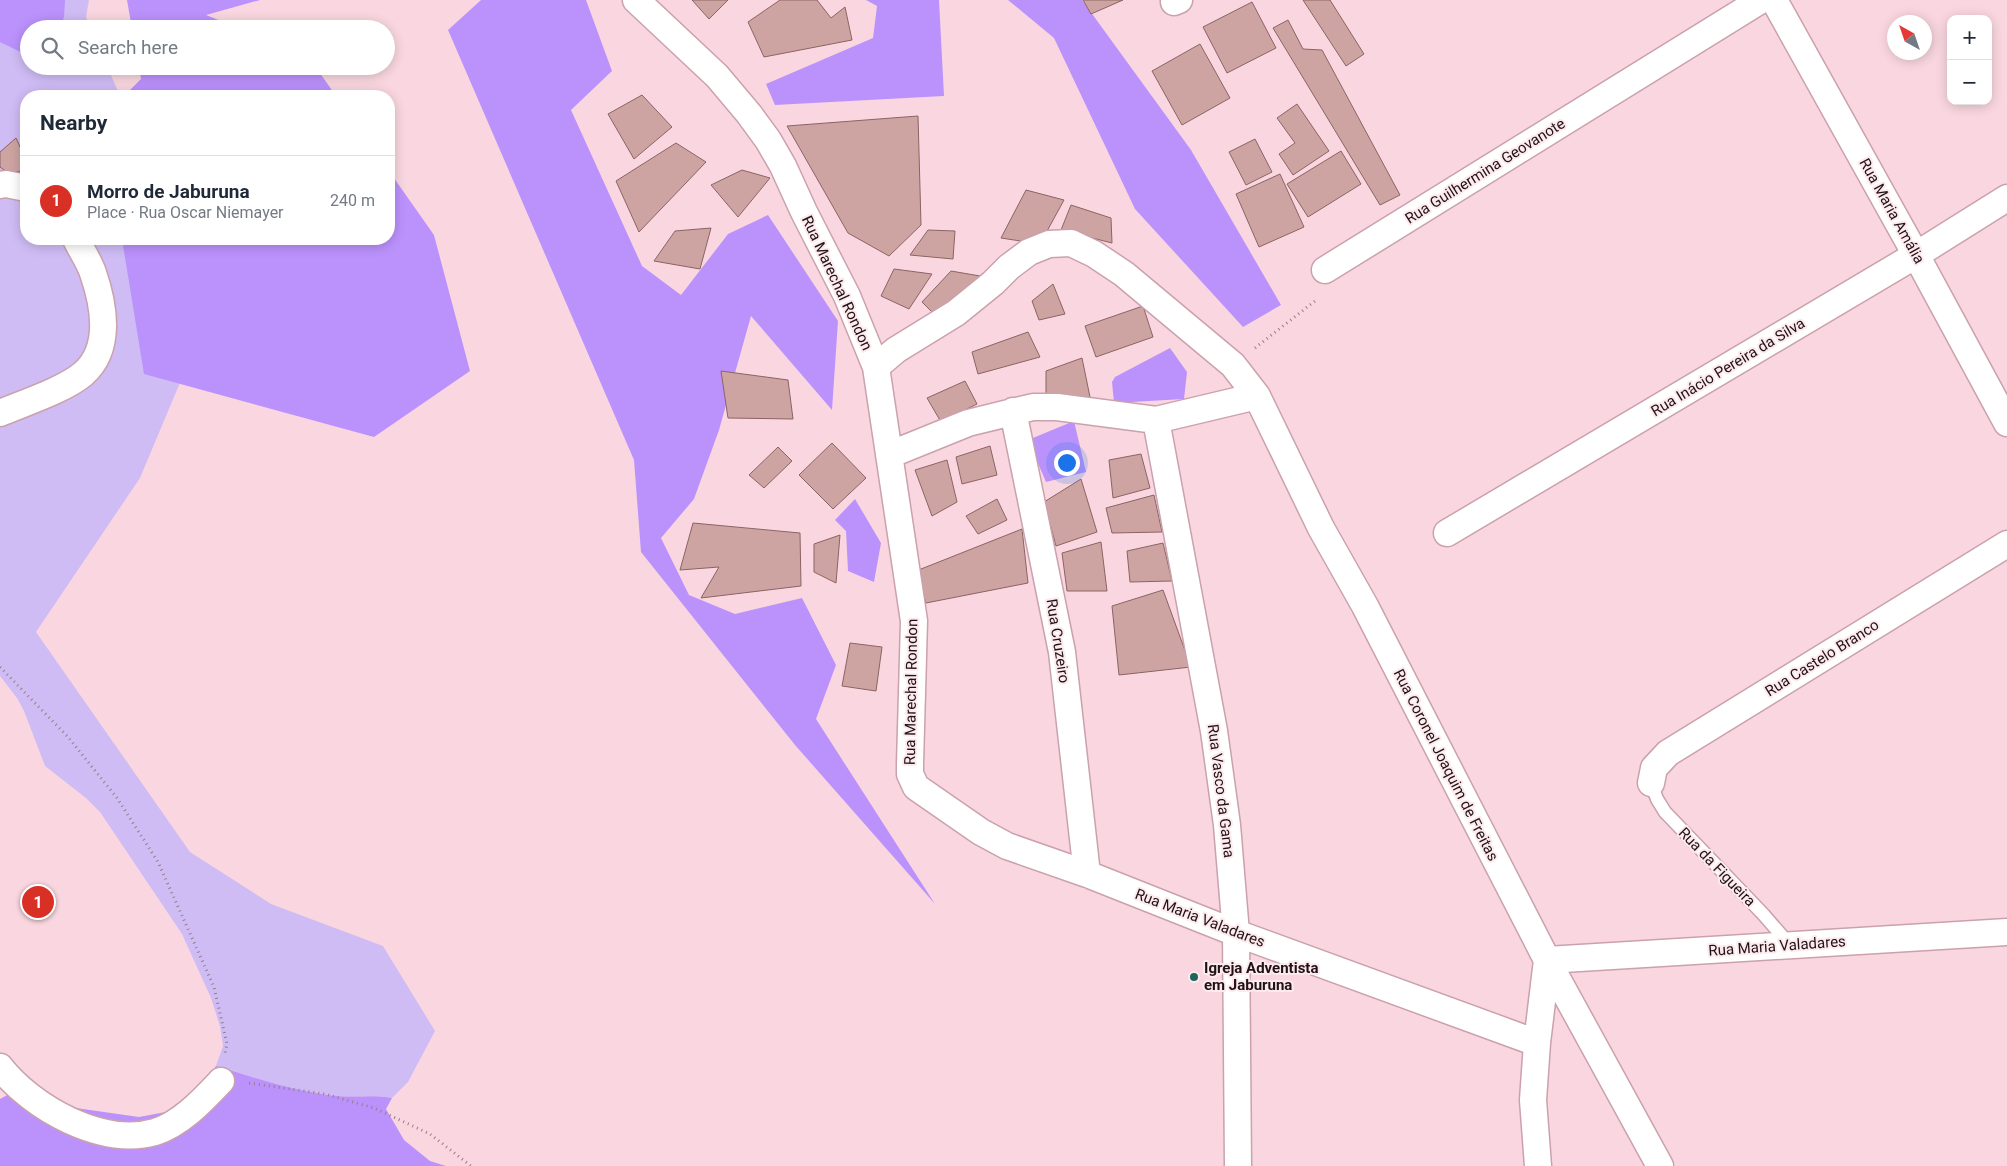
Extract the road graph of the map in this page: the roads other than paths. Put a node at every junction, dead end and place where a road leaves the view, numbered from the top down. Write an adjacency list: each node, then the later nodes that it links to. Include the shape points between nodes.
1 (636, 0): 10 (street, Rua Marechal Rondon, via 717,76 768,140 847,296)
2 (1761, 0): 9 (street, Rua Guilhermina Geovanote)
3 (1774, 0): 8 (street, Rua Maria Amália)
4 (0, 185): 5 (street)
5 (20, 187)
6 (2007, 198): 8 (street, Rua Inácio Pereira da Silva)
7 (79, 245): 13 (street, via 93,273 104,322 102,344 84,373 69,383)
8 (1916, 255): 15 (street, Rua Maria Amália); 17 (street, Rua Inácio Pereira da Silva)
9 (1325, 270)
10 (876, 367): 11 (street, Rua Coronel Joaquim de Freitas, via 896,350 956,313 1029,252 1049,244 1071,243 1124,274 1233,365); 16 (street, Rua Marechal Rondon)
11 (1257, 396): 14 (street); 25 (street, Rua Coronel Joaquim de Freitas, via 1321,528)
12 (1013, 411): 14 (street, via 1057,407); 16 (street, via 968,424); 21 (street, Rua Cruzeiro, via 1062,652)
13 (0, 413)
14 (1156, 420): 23 (street, Rua Vasco da Gama, via 1222,779)
15 (2007, 423)
16 (888, 455): 19 (street, Rua Marechal Rondon, via 914,621)
17 (1447, 533)
18 (2007, 544): 20 (street, Rua Castelo Branco, via 1668,753 1654,768)
19 (910, 774): 21 (street, Rua Maria Valadares, via 916,787 981,832 1032,856)
20 (1651, 784): 24 (lane, Rua da Figueira, via 1665,812)
21 (1086, 874): 23 (street, Rua Maria Valadares)
22 (2007, 932): 24 (street, Rua Maria Valadares)
23 (1236, 934): 26 (street, Rua Maria Valadares); 29 (street, Rua Vasco da Gama)
24 (1790, 946): 25 (street, Rua Maria Valadares)
25 (1547, 960): 26 (street); 31 (street, Rua Coronel Joaquim de Freitas)
26 (1537, 1043): 30 (street, via 1533,1100)
27 (0, 1067): 28 (street, via 38,1103 72,1122 132,1136 156,1131 179,1119)
28 (221, 1081)
29 (1238, 1166)
30 (1538, 1166)
31 (1660, 1166)

